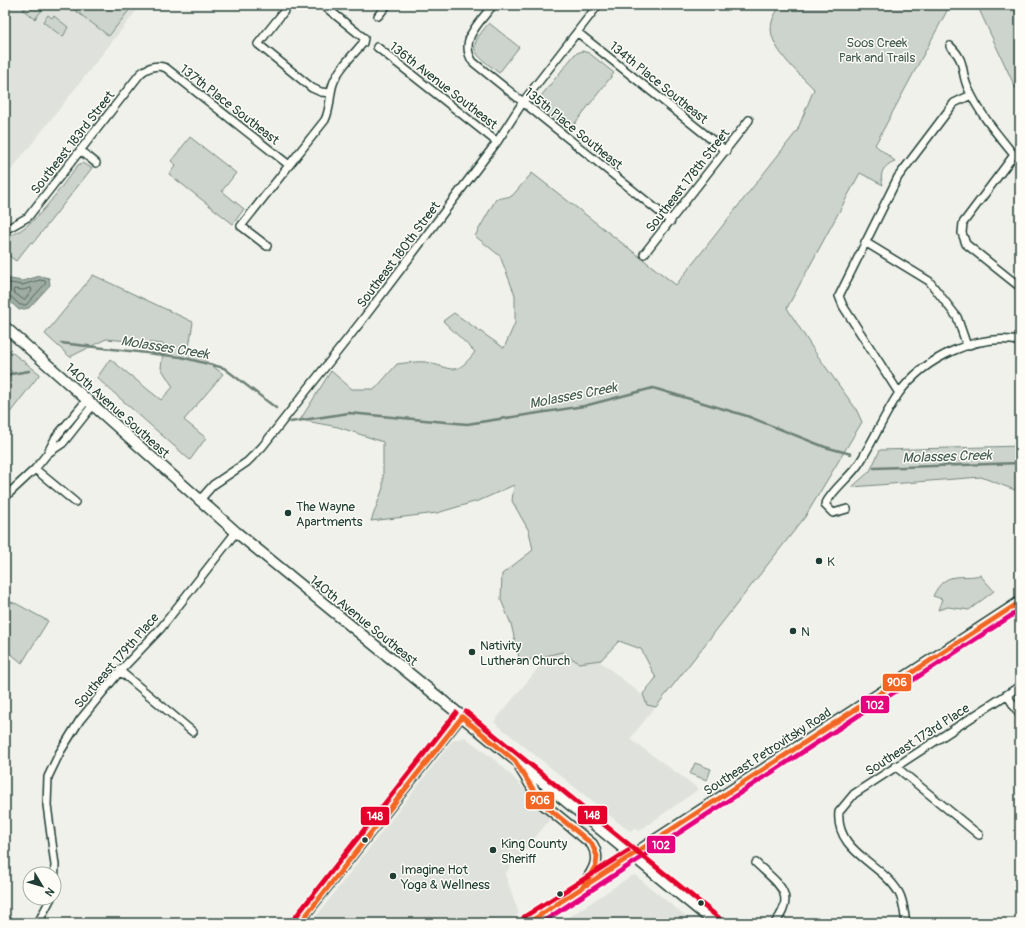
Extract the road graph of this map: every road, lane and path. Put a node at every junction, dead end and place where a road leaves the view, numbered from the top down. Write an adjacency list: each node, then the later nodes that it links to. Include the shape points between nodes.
1 (289, 5): 11 (street, via 258,44 312,88)
2 (323, 5): 11 (street, via 364,38 363,43 335,78)
3 (387, 5): 6 (street)
4 (494, 5): 13 (street, 135th Place Southeast, via 470,34 467,50 473,62)
5 (598, 5): 7 (street, Southeast 180th Street)
6 (378, 16)
7 (578, 32): 13 (street, Southeast 180th Street); 17 (street, 134th Place Southeast)
8 (950, 46): 12 (street, via 962,60)
9 (377, 47): 15 (street, 136th Avenue Southeast)
10 (155, 66): 16 (street, Southeast 183rd Street, via 140,74); 20 (street, 137th Place Southeast, via 166,68)
11 (331, 93): 20 (street, via 325,120)
12 (971, 95): 18 (street); 23 (street, via 954,103 898,177)
13 (522, 102): 15 (street, Southeast 180th Street); 21 (street, 135th Place Southeast)
14 (749, 120): 17 (street, Southeast 178th Street)
15 (497, 142): 34 (street, Southeast 180th Street, via 262,447 247,462 213,485)
16 (80, 150): 19 (street); 22 (street, Southeast 183rd Street, via 28,217)
17 (726, 151): 21 (street, Southeast 178th Street)
18 (1017, 154): 26 (street, via 963,223 962,233 966,244)
19 (96, 163)
20 (289, 165): 24 (street, via 241,226)
21 (671, 221): 25 (street, Southeast 178th Street)
22 (5, 230)
23 (865, 242): 29 (street, via 929,281 957,317); 30 (street, via 839,296)
24 (267, 246)
25 (644, 254)
26 (1020, 286)
27 (5, 327): 31 (main road, 140th Avenue Southeast)
28 (1020, 342): 29 (street, via 988,341)
29 (967, 346): 30 (street, via 928,366)
30 (899, 393): 36 (street, via 858,465 825,505 833,513)
31 (90, 403): 32 (street, via 56,437); 34 (main road, 140th Avenue Southeast)
32 (35, 469): 33 (street); 35 (street)
33 (5, 497)
34 (200, 501): 37 (main road, 140th Avenue Southeast)
35 (75, 502)
36 (847, 509)
37 (236, 532): 39 (street, Southeast 179th Place, via 161,628); 43 (main road, 140th Avenue Southeast)
38 (1020, 602): 48 (main road, Southeast Petrovitsky Road)
39 (120, 671): 44 (street); 50 (street, Southeast 179th Place, via 80,720 48,777 47,805)
40 (1020, 686): 41 (street, Southeast 173rd Place)
41 (1007, 695): 42 (street); 46 (street, Southeast 173rd Place)
42 (1020, 714)
43 (462, 717): 45 (main road, 140th Avenue Southeast); 54 (street)
44 (193, 732)
45 (515, 761): 48 (main road, 140th Avenue Southeast); 51 (main road, via 542,803 592,844 596,865)
46 (896, 766): 47 (street); 58 (street, Southeast 173rd Place, via 854,794 842,806 838,820 840,831 850,846 891,882 899,893)
47 (979, 835)
48 (632, 857): 51 (main road, Southeast Petrovitsky Road); 56 (main road, 140th Avenue Southeast)
49 (756, 863): 57 (street, via 785,893 786,904)
50 (55, 866)
51 (583, 887): 55 (main road, Southeast Petrovitsky Road)
52 (47, 906): 53 (street)
53 (38, 923)
54 (300, 923)
55 (528, 923)
56 (715, 923)
57 (775, 923)
58 (906, 923)

